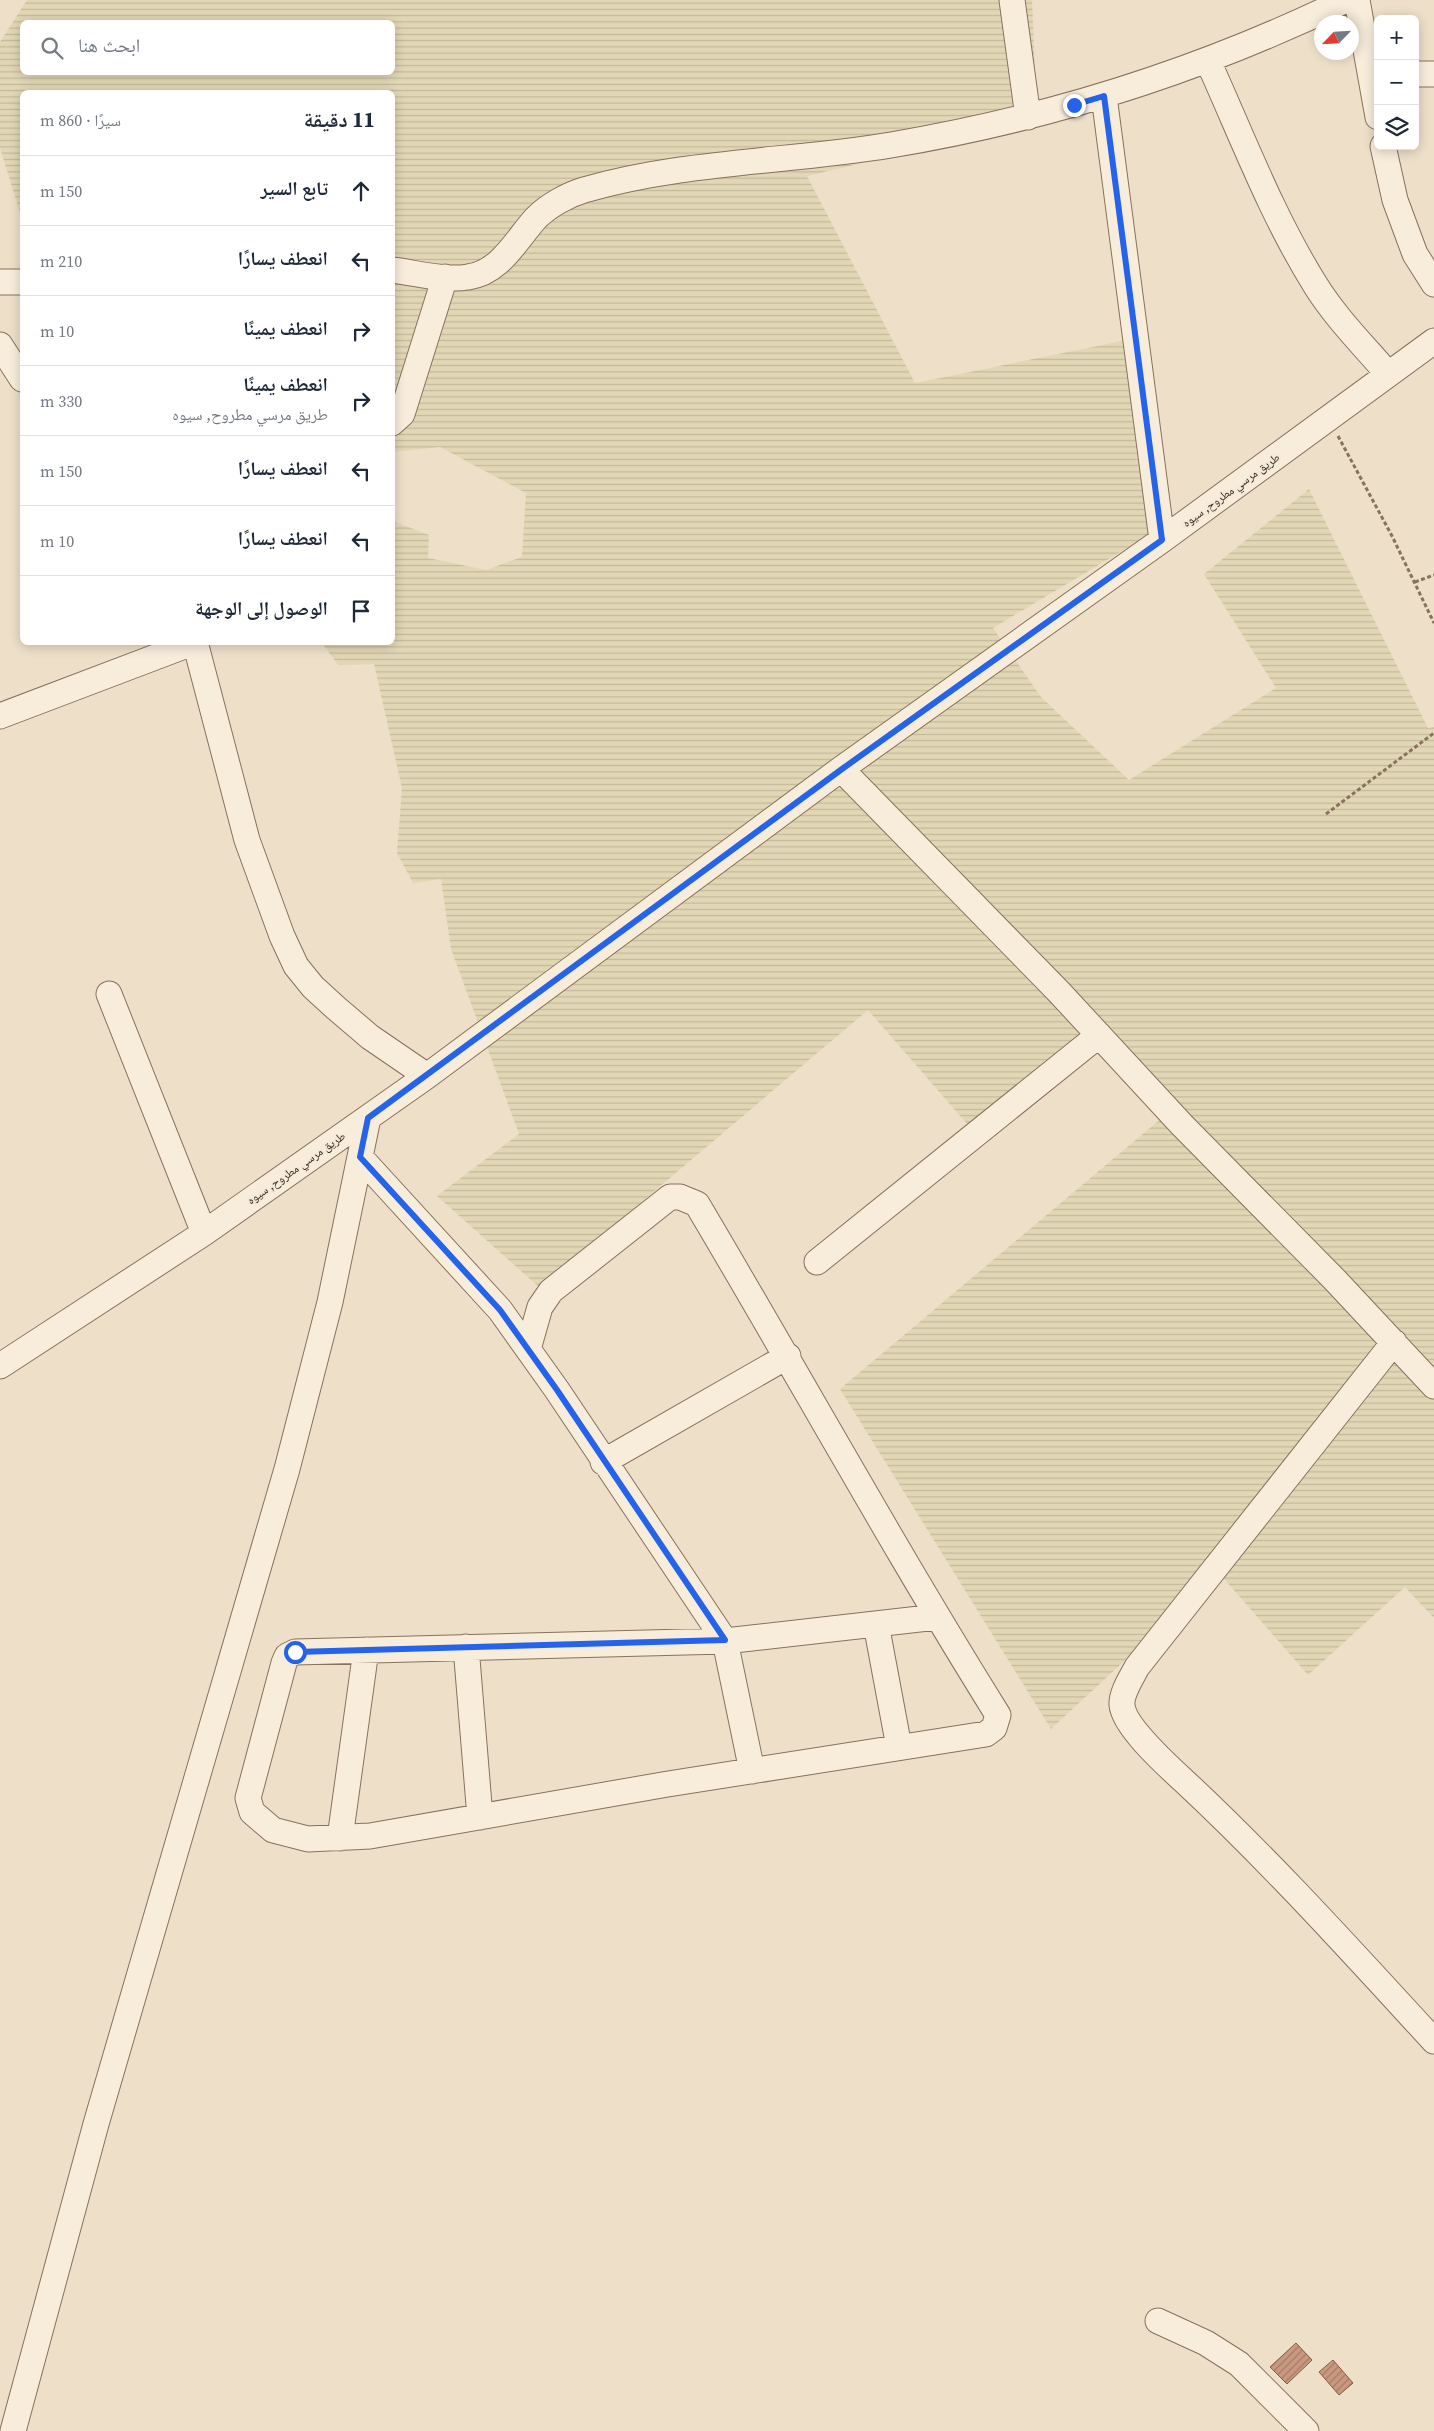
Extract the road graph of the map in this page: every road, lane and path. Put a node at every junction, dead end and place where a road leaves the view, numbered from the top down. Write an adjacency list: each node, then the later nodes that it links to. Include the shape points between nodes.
1 (1012, 0): 9 (street)
2 (1346, 0): 4 (street)
3 (1357, 0): 7 (street)
4 (1208, 62): 8 (street); 18 (street, via 1265,187 1316,286)
5 (1419, 74): 6 (street)
6 (1434, 74)
7 (1374, 75)
8 (1104, 96): 9 (street); 22 (street)
9 (1028, 117): 12 (street, via 890,145 658,173 580,191 538,216 498,263 484,273 470,277)
10 (1384, 150): 15 (street, via 1395,200 1415,254)
11 (395, 270): 12 (street)
12 (445, 277): 21 (street, via 402,414)
13 (0, 282): 14 (street)
14 (20, 282)
15 (1434, 284)
16 (1434, 341): 18 (street, طريق مرسي مطروح, سيوه)
17 (0, 345): 19 (street)
18 (1388, 374): 20 (street, طريق مرسي مطروح, سيوه)
19 (20, 376)
20 (1329, 419): 22 (street, طريق مرسي مطروح, سيوه); 24 (path)
21 (395, 420)
22 (1162, 540): 30 (street, طريق مرسي مطروح, سيوه)
23 (1434, 575): 24 (path)
24 (1415, 582): 25 (path)
25 (1434, 622)
26 (187, 645): 28 (street)
27 (196, 645): 34 (street, via 247,840 296,966 312,987 370,1037)
28 (0, 716)
29 (1434, 733): 31 (path)
30 (842, 769): 33 (street); 34 (street, طريق مرسي مطروح, سيوه)
31 (1326, 814)
32 (109, 994): 37 (street)
33 (1099, 1035): 38 (street); 39 (street, via 1182,1126)
34 (427, 1076): 35 (street, طريق مرسي مطروح, سيوه)
35 (368, 1118): 36 (street); 37 (street, طريق مرسي مطروح, سيوه)
36 (360, 1157): 40 (street, via 500,1310); 56 (street, via 330,1302 288,1469 98,2114)
37 (204, 1234): 42 (street, طريق مرسي مطروح, سيوه)
38 (817, 1262)
39 (1394, 1342): 43 (street); 54 (street, via 1137,1667 1122,1705 1130,1723 1158,1757 1300,1896)
40 (528, 1349): 41 (street, via 540,1307 551,1291 670,1197 680,1197 697,1204); 44 (street)
41 (788, 1356): 44 (street); 45 (street)
42 (0, 1366)
43 (1434, 1386)
44 (603, 1462): 47 (street)
45 (937, 1617): 46 (street); 50 (street, via 998,1715 997,1722 986,1734)
46 (876, 1624): 47 (street); 50 (street)
47 (725, 1640): 48 (street); 51 (street)
48 (466, 1647): 49 (street); 52 (street)
49 (366, 1650): 53 (street); 53 (street, via 295,1652 287,1656 248,1798 252,1812 273,1830 308,1839)
50 (899, 1748): 51 (street)
51 (752, 1771): 52 (street)
52 (480, 1817): 53 (street)
53 (340, 1838)
54 (1434, 2041)
55 (1158, 2320): 57 (street, via 1206,2343 1239,2364)
56 (13, 2431)
57 (1306, 2431)

